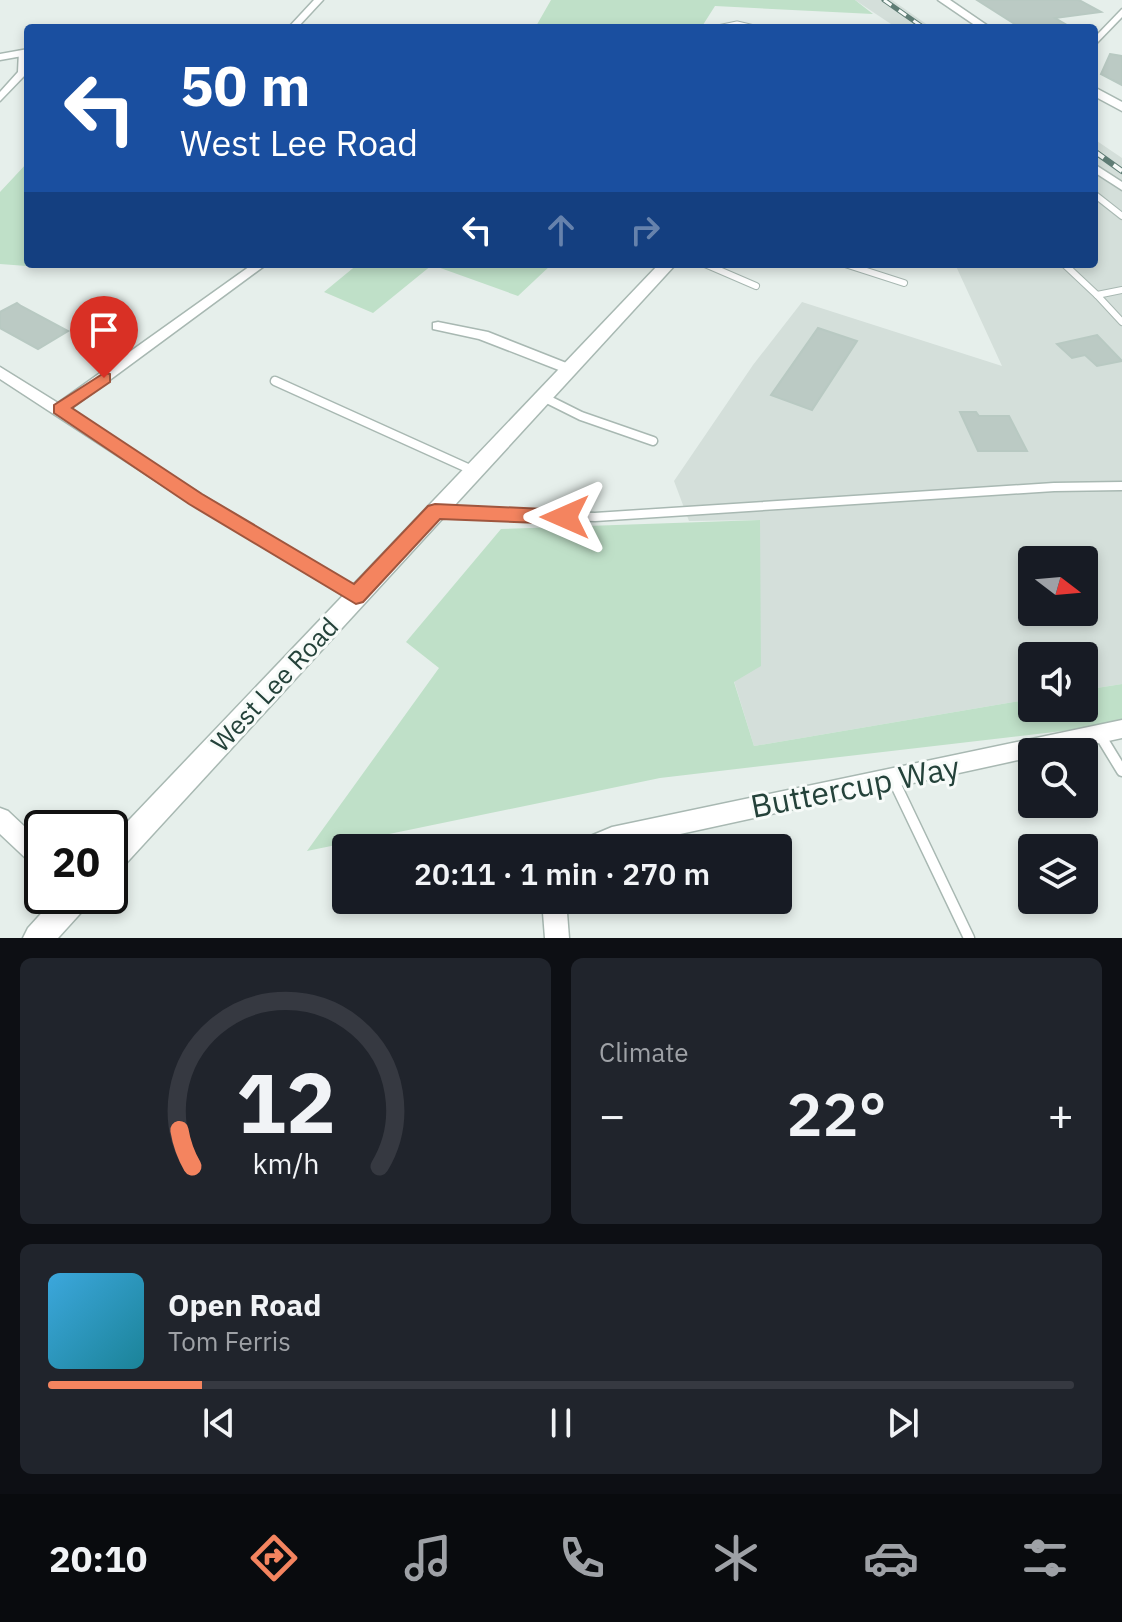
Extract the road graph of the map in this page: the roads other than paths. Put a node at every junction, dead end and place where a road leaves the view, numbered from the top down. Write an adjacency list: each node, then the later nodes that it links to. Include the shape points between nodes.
1 (319, 0): 4 (street)
2 (943, 0): 5 (street)
3 (1122, 12): 6 (street)
4 (296, 24)
5 (980, 24)
6 (1098, 38)
7 (24, 52): 8 (street)
8 (0, 57)
9 (24, 62): 11 (street, via 23,72)
10 (1098, 93): 12 (street)
11 (0, 98)
12 (1122, 107)
13 (1098, 170): 14 (street)
14 (1122, 187)
15 (1098, 197): 16 (lane)
16 (1122, 216)
17 (255, 268): 32 (street)
18 (664, 268): 28 (street, West Lee Road)
19 (714, 268): 23 (lane)
20 (857, 268): 22 (lane)
21 (1068, 268): 25 (lane)
22 (904, 283)
23 (756, 286)
24 (1122, 290): 25 (lane)
25 (1097, 295): 26 (lane)
26 (1122, 322)
27 (438, 326): 28 (street, via 483,335)
28 (569, 369): 31 (street, West Lee Road)
29 (0, 372): 32 (street)
30 (275, 381): 34 (lane)
31 (542, 396): 33 (lane); 34 (street, West Lee Road)
32 (60, 409): 37 (street)
33 (653, 441)
34 (472, 470): 36 (street, West Lee Road)
35 (1122, 486): 36 (lane, via 595,517)
36 (435, 511): 37 (street, West Lee Road)
37 (356, 596): 45 (street, West Lee Road)
38 (1122, 729): 39 (street, Buttercup Way)
39 (1099, 734): 40 (lane); 41 (street, Buttercup Way)
40 (1122, 771)
41 (892, 778): 43 (street, Buttercup Way); 50 (lane)
42 (0, 819): 44 (street)
43 (631, 834)
44 (24, 841)
45 (128, 841)
46 (60, 914): 48 (street)
47 (555, 914): 49 (street)
48 (38, 938)
49 (557, 938)
50 (969, 938)

